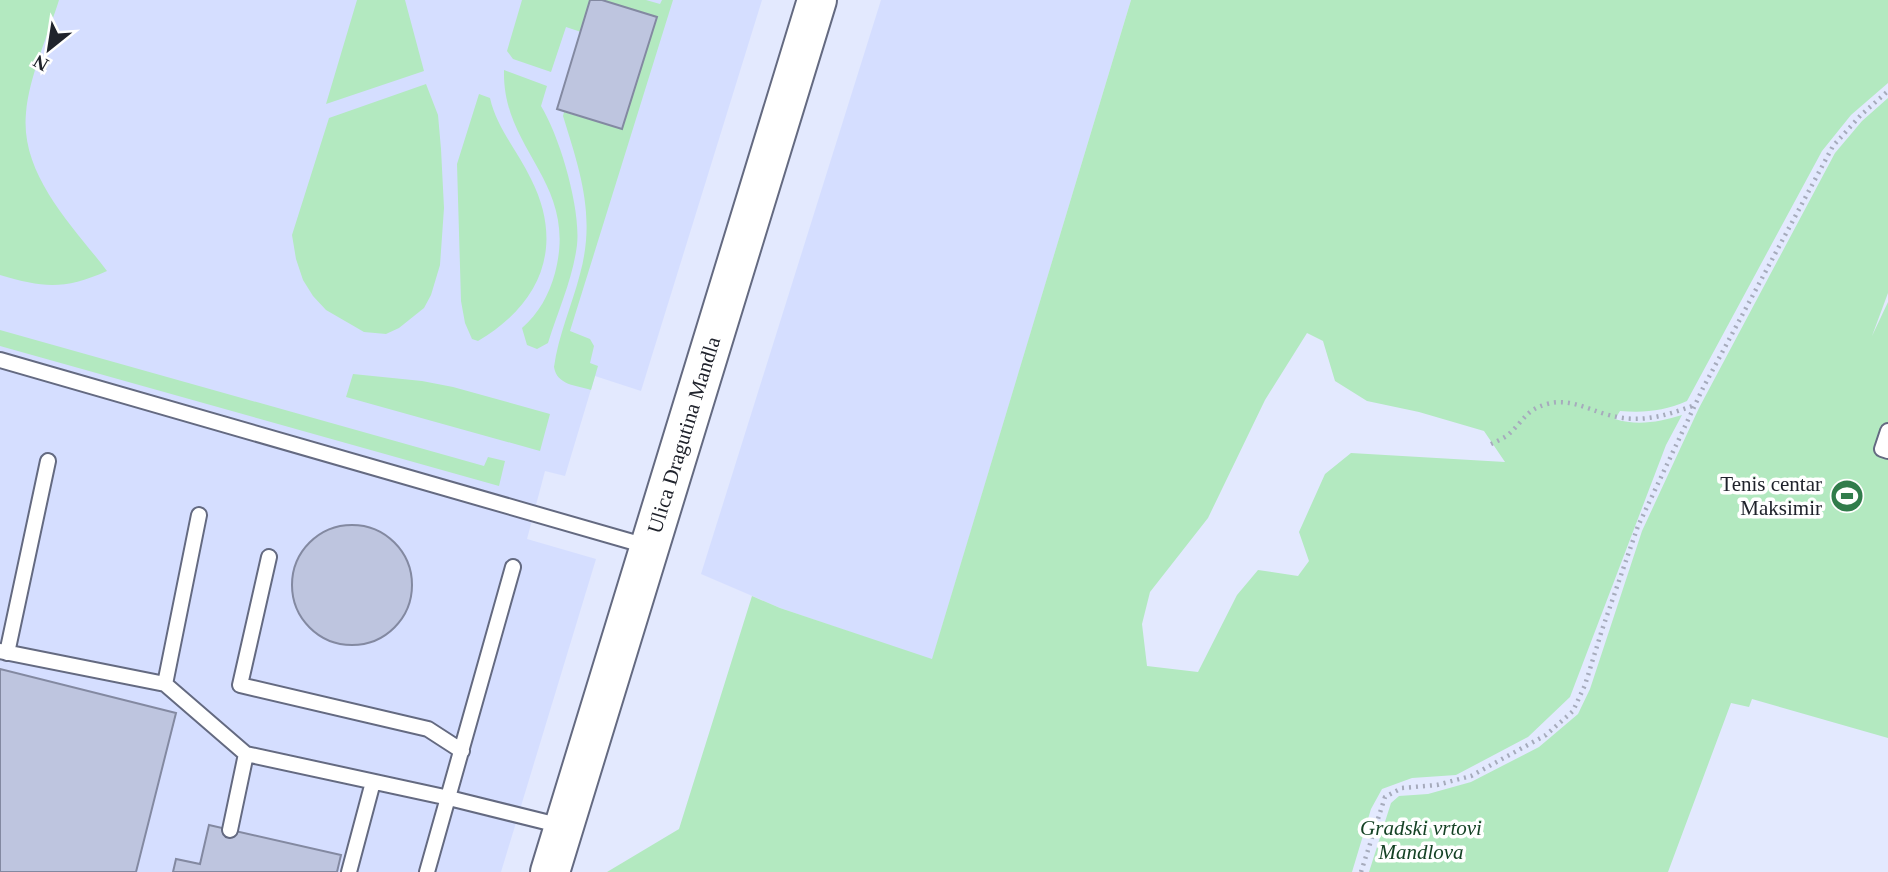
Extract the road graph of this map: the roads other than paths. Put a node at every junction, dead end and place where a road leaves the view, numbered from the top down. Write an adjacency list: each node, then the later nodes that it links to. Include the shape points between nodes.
1 (817, 0): 7 (main road, Ulica Dragutina Mandla)
2 (0, 360): 7 (lane)
3 (1888, 431): 4 (lane, via 1882,449)
4 (1888, 451)
5 (48, 461): 10 (lane)
6 (199, 514): 11 (lane)
7 (651, 548): 16 (main road, Ulica Dragutina Mandla)
8 (269, 557): 12 (lane, via 240,685 428,729)
9 (513, 566): 12 (lane)
10 (4, 652): 11 (lane)
11 (166, 684): 13 (lane)
12 (462, 751): 15 (lane)
13 (246, 754): 14 (lane); 17 (lane)
14 (373, 782): 15 (lane); 18 (lane)
15 (449, 798): 16 (lane); 19 (lane)
16 (564, 827): 20 (main road, Ulica Dragutina Mandla)
17 (230, 830)
18 (349, 872)
19 (427, 872)
20 (550, 872)

